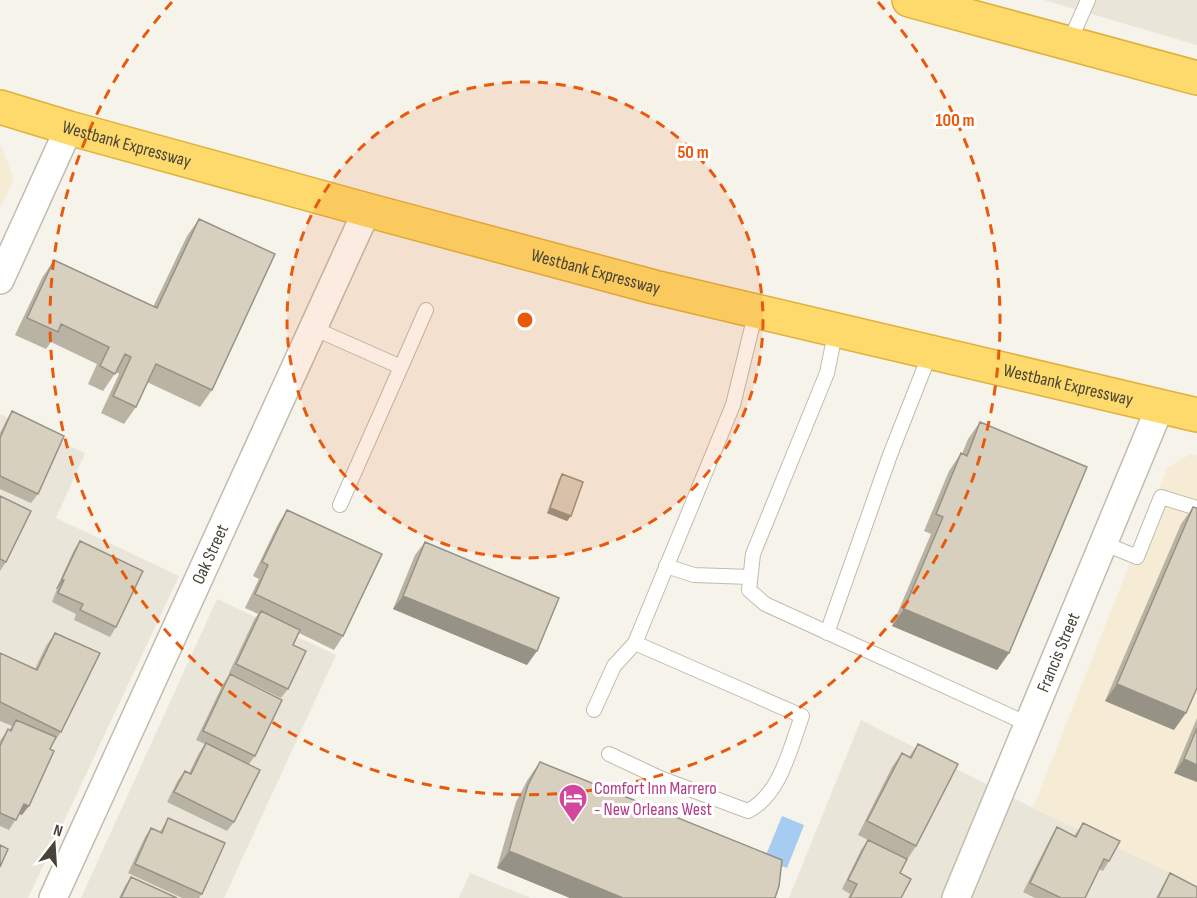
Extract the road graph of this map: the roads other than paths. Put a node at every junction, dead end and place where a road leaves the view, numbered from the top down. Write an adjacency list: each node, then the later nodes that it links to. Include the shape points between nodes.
1 (909, 0): 3 (highway)
2 (1088, 0): 3 (lane)
3 (1069, 43): 4 (highway)
4 (1197, 78)
5 (7, 104): 6 (highway, Westbank Expressway)
6 (69, 128): 7 (highway, Westbank Expressway); 8 (street)
7 (367, 210): 10 (highway, Westbank Expressway); 11 (street, Oak Street)
8 (0, 280)
9 (426, 310): 14 (lane)
10 (756, 311): 12 (highway, Westbank Expressway); 20 (lane, via 734,405)
11 (313, 328): 14 (lane); 27 (street, Oak Street)
12 (836, 329): 13 (highway, Westbank Expressway); 21 (lane, via 827,373 753,554)
13 (931, 351): 15 (highway, Westbank Expressway); 22 (lane)
14 (401, 367): 17 (lane)
15 (1160, 407): 16 (highway, Westbank Expressway); 19 (street, Francis Street)
16 (1197, 415)
17 (340, 505)
18 (1197, 508): 19 (lane, via 1161,497 1137,557)
19 (1103, 543): 25 (street, Francis Street)
20 (666, 566): 21 (lane, via 694,575); 23 (lane)
21 (750, 577): 22 (lane, via 749,590 765,604)
22 (827, 633): 25 (lane)
23 (635, 643): 24 (lane, via 614,666); 26 (lane, via 802,716 776,785 748,811)
24 (594, 710)
25 (1028, 724): 28 (street, Francis Street)
26 (609, 754)
27 (53, 898)
28 (956, 898)

